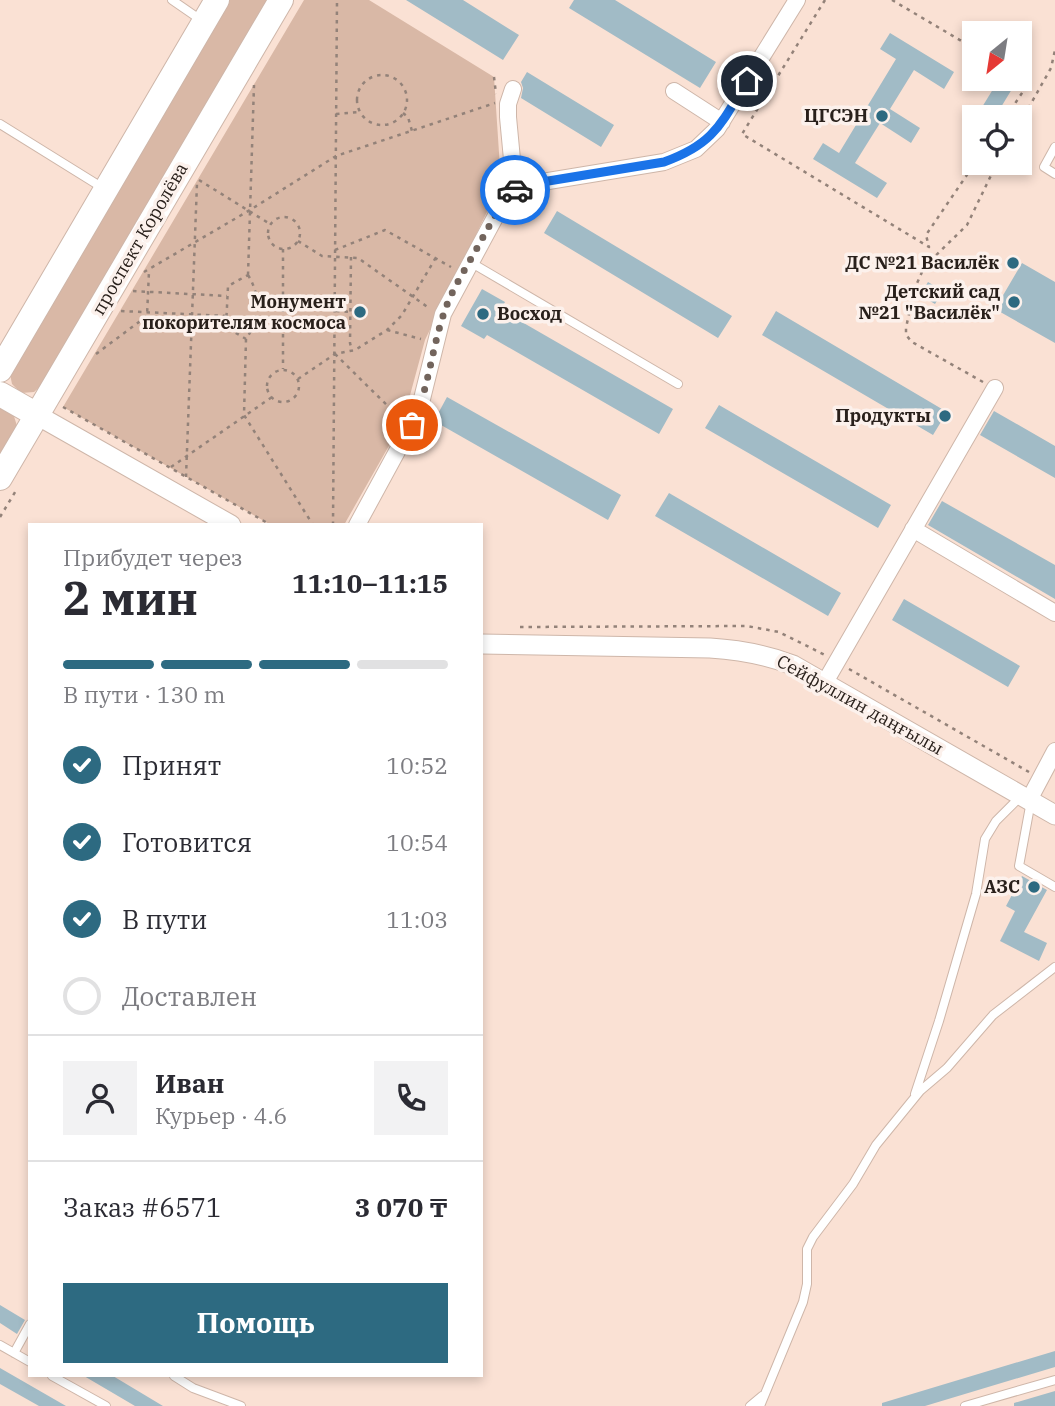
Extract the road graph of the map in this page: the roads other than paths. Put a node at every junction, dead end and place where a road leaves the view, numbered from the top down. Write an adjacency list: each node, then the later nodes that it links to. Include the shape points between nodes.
1 (172, 0): 5 (lane)
2 (216, 0): 5 (main road)
3 (281, 0): 19 (main road, проспект Королёва)
4 (797, 0): 8 (street)
5 (204, 22): 12 (main road)
6 (513, 89): 13 (street, via 508,117 513,170)
7 (674, 91): 8 (street)
8 (722, 122): 13 (street, via 696,149 664,162 524,185)
9 (0, 124): 12 (lane)
10 (1055, 147): 11 (lane, via 1044,167)
11 (1055, 174)
12 (106, 190): 15 (main road)
13 (506, 197): 14 (street)
14 (463, 263): 16 (lane); 22 (street, via 443,314 419,411)
15 (0, 370)
16 (678, 384)
17 (995, 388): 23 (street)
18 (0, 394): 19 (main road)
19 (37, 415): 20 (main road, проспект Королёва); 21 (street)
20 (0, 478)
21 (227, 523)
22 (357, 523)
23 (913, 529): 24 (street); 26 (street)
24 (1055, 613)
25 (485, 648): 26 (street, Сейфуллин даңғылы, via 745,651 793,665)
26 (824, 684): 28 (street, Сейфуллин даңғылы)
27 (1055, 751): 28 (street)
28 (1027, 799): 29 (street, Сейфуллин даңғылы); 30 (lane, via 1018,866); 32 (lane, via 996,821 985,839 976,894)
29 (1055, 815)
30 (1055, 887)
31 (1055, 967): 32 (lane, via 993,1015)
32 (913, 1100): 40 (lane, via 876,1145 807,1249 803,1302)
33 (28, 1328): 35 (lane)
34 (0, 1345): 35 (lane)
35 (14, 1353): 36 (lane)
36 (28, 1361)
37 (54, 1377): 41 (lane)
38 (176, 1377): 42 (lane)
39 (1055, 1380): 45 (lane)
40 (765, 1394): 43 (lane); 44 (lane)
41 (106, 1406)
42 (241, 1406)
43 (750, 1406)
44 (760, 1406)
45 (965, 1406)

